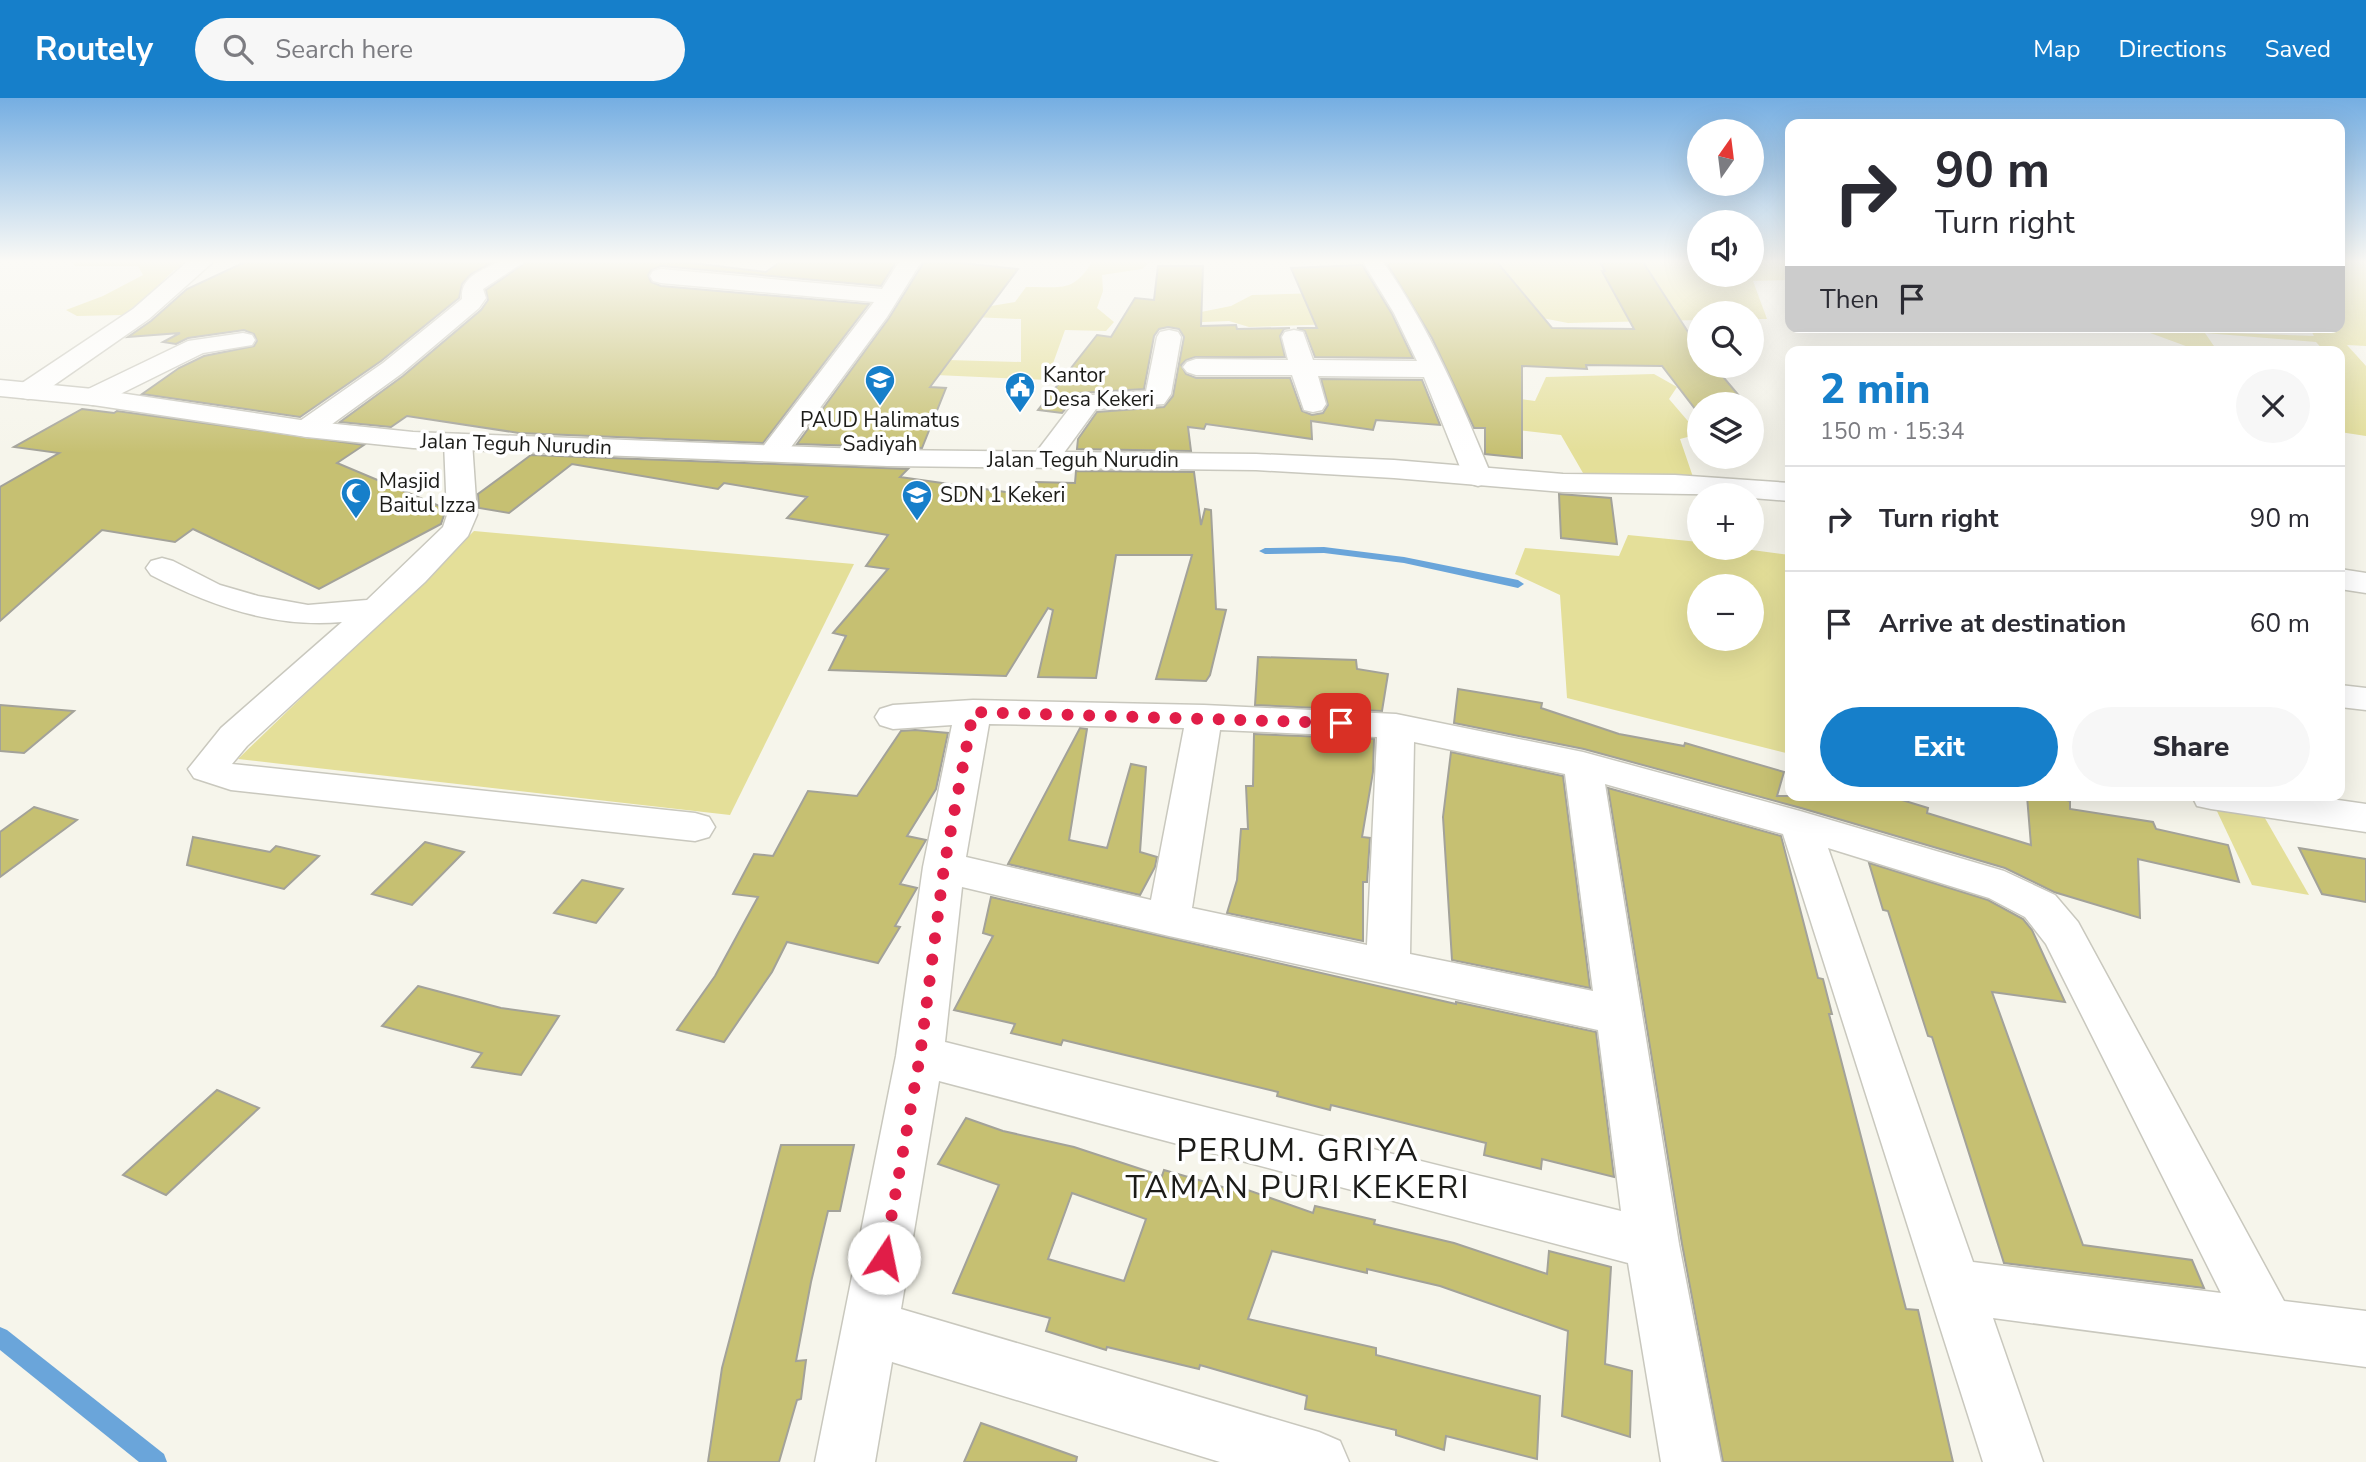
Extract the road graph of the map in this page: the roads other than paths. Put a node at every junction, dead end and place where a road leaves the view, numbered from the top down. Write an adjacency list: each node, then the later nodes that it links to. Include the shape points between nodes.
1 (121, 326): 11 (street)
2 (444, 326): 14 (street, via 366,390)
3 (868, 326): 16 (street)
4 (1412, 326): 10 (street)
5 (1169, 337): 17 (street, via 1155,398 1088,402)
6 (1294, 337): 9 (street)
7 (243, 341): 12 (street, via 197,346)
8 (1196, 367): 9 (street)
9 (1304, 368): 10 (street); 13 (street)
10 (1433, 369): 18 (street)
11 (9, 391): 12 (street, Jalan Teguh Nurudin)
12 (93, 397): 14 (street, Jalan Teguh Nurudin)
13 (1313, 404)
14 (307, 429): 15 (street, Jalan Teguh Nurudin)
15 (458, 442): 16 (street, Jalan Teguh Nurudin); 23 (street, via 462,515 457,530)
16 (772, 452): 17 (street, Jalan Teguh Nurudin)
17 (1045, 459): 18 (street, Jalan Teguh Nurudin, via 1325,465)
18 (1478, 477): 19 (street, Jalan Teguh Nurudin)
19 (1785, 492)
20 (162, 568): 23 (street, via 209,592 253,605 308,615)
21 (2345, 580): 22 (street)
22 (2366, 583)
23 (376, 609): 34 (street, via 233,737 207,769 230,777)
24 (2345, 697): 25 (street)
25 (2366, 699)
26 (973, 712): 27 (street); 28 (street); 35 (street)
27 (892, 717)
28 (1204, 717): 29 (street); 36 (street)
29 (1396, 726): 30 (street); 37 (street)
30 (1583, 765): 33 (street); 38 (street)
31 (2246, 801): 32 (street)
32 (2366, 818)
33 (1800, 825): 41 (street); 42 (street, via 2004,887 2040,906 2063,934)
34 (695, 827)
35 (944, 867): 36 (street); 39 (street)
36 (1169, 920): 37 (street)
37 (1388, 965): 38 (street)
38 (1618, 1015): 40 (street)
39 (920, 1056): 40 (street); 43 (street)
40 (1652, 1244): 47 (street)
41 (1955, 1286): 42 (street); 48 (street)
42 (2267, 1325): 44 (street)
43 (870, 1328): 45 (street); 46 (street)
44 (2366, 1339)
45 (845, 1462)
46 (1319, 1462)
47 (1691, 1462)
48 (2013, 1462)

